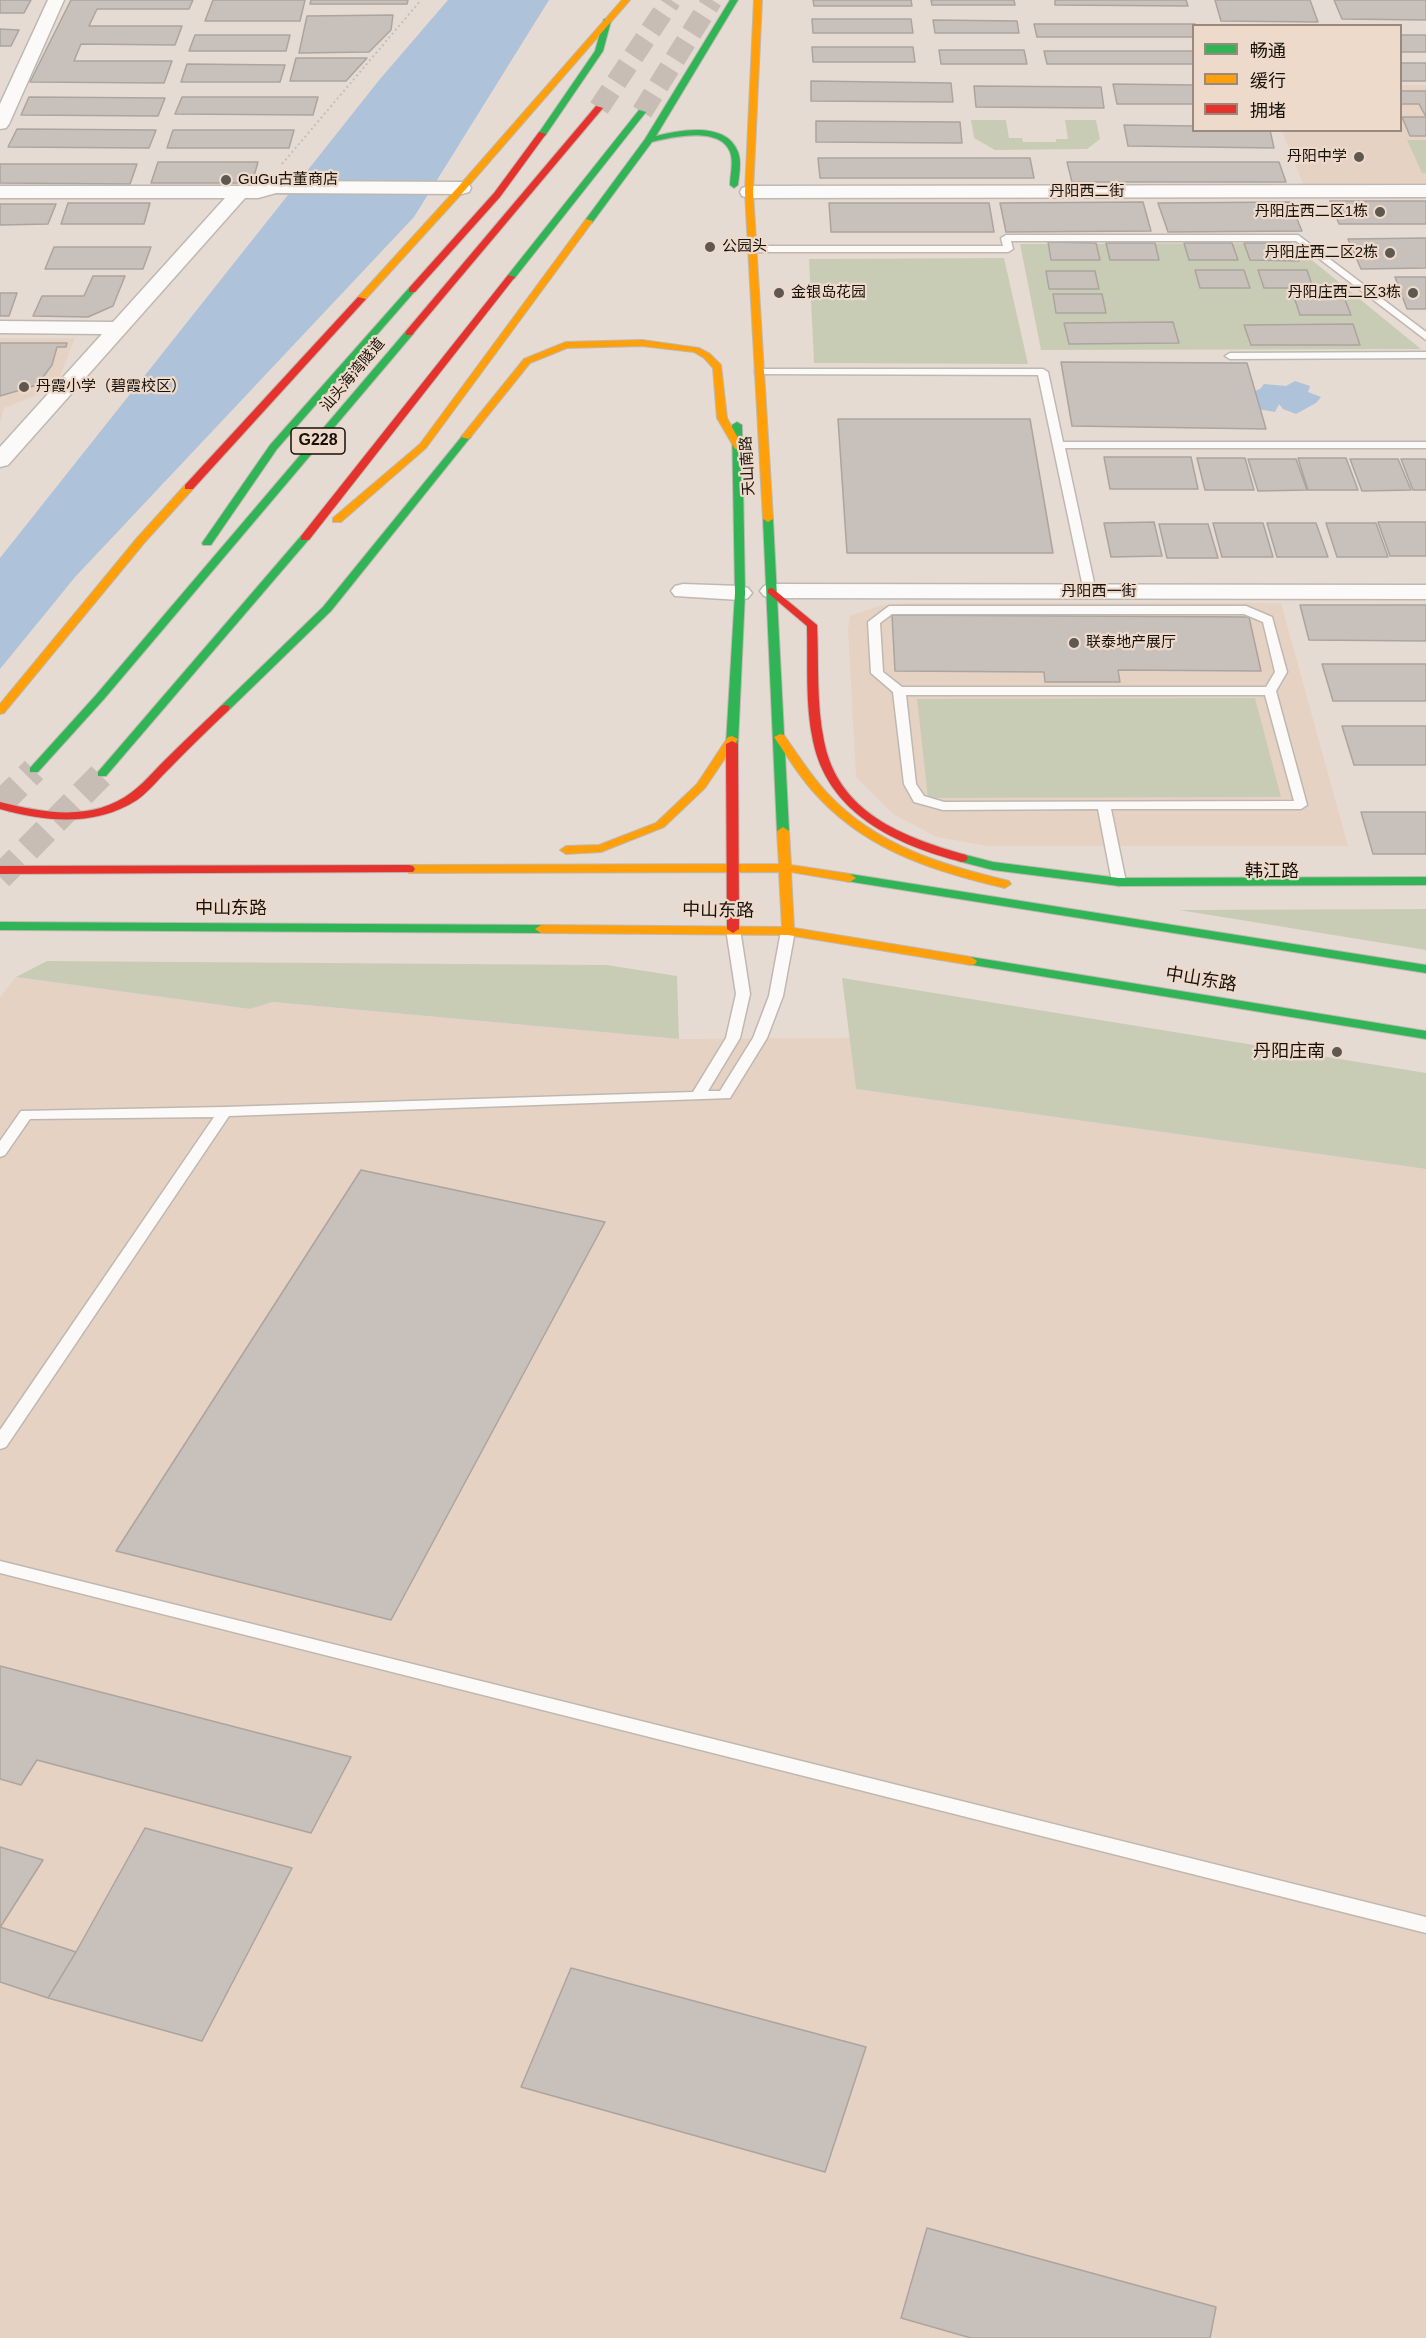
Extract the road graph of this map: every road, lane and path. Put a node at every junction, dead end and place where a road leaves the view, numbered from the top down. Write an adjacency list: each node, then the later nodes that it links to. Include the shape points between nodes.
1 (56, 0): 9 (street)
2 (421, 0): 12 (path)
3 (626, 0): 6 (main road)
4 (734, 0): 10 (main road)
5 (758, 0): 15 (main road, 天山南路)
6 (608, 21): 11 (main road); 28 (main road, via 599,51 497,195 273,447)
7 (599, 108): 38 (main road, 汕头海湾隧道 / G228)
8 (642, 112): 30 (main road, G228)
9 (0, 124)
10 (649, 140): 15 (main road, 天山南路, via 692,133 725,139 734,150); 30 (main road, via 423,446)
11 (453, 188): 12 (street); 39 (main road, via 141,540)
12 (258, 190): 14 (street); 18 (street)
13 (1426, 191): 15 (street, 丹阳西二街)
14 (0, 192)
15 (742, 198): 16 (main road, 天山南路)
16 (752, 249): 19 (lane, via 1008,249 1006,238 1298,238); 22 (main road, 天山南路)
17 (0, 327): 18 (street)
18 (118, 328): 27 (street)
19 (1426, 337)
20 (1426, 355): 21 (lane)
21 (1230, 356)
22 (759, 372): 24 (lane, via 1043,372); 32 (main road, 天山南路)
23 (737, 412): 26 (main road, 天山南路)
24 (1059, 445): 25 (lane); 33 (lane)
25 (1426, 445)
26 (738, 447): 35 (main road, 天山南路); 44 (main road, via 722,418 718,367 696,350 642,343 566,345 527,361 327,609 133,797 102,812 68,817 22,813)
27 (0, 460)
28 (200, 553)
29 (187, 572): 38 (main road)
30 (275, 575): 43 (main road, G228)
31 (684, 591): 35 (street)
32 (772, 591): 33 (street, 丹阳西一街); 40 (main road, 天山南路); 53 (main road, via 812,625 818,741 825,767 840,795 871,822 923,848 993,866)
33 (1090, 592): 34 (street, 丹阳西一街)
34 (1426, 592)
35 (740, 593): 41 (main road, 天山南路)
36 (899, 691): 37 (lane); 37 (lane, via 877,673 874,622 889,610 1246,610 1268,620 1281,672); 45 (lane, via 910,784 920,799 943,806)
37 (1270, 691): 45 (lane, via 1301,805)
38 (100, 697): 42 (main road, 汕头海湾隧道 / G228)
39 (0, 711)
40 (780, 737): 50 (main road, 天山南路); 54 (main road, via 791,760 822,799 884,845 930,866)
41 (732, 739): 46 (main road, via 701,786 660,825 601,848); 49 (main road, 天山南路)
42 (34, 770)
43 (102, 774)
44 (0, 805)
45 (1104, 806): 53 (lane)
46 (548, 851)
47 (494, 856): 48 (main road)
48 (448, 868): 49 (main road); 51 (main road)
49 (734, 868): 50 (main road); 58 (main road, 天山南路)
50 (786, 868): 59 (main road, 天山南路); 60 (main road)
51 (0, 870)
52 (1426, 881): 53 (main road, 韩江路)
53 (1119, 882): 55 (main road, 韩江路, via 1180,890)
54 (1017, 886)
55 (1426, 891)
56 (1131, 908): 60 (main road)
57 (0, 926): 58 (main road, 中山东路)
58 (734, 929): 59 (main road, 中山东路); 63 (lane, via 743,994 733,1038)
59 (788, 931): 62 (main road, 中山东路); 63 (lane, via 776,996 760,1038 725,1095)
60 (1179, 931): 61 (main road)
61 (1426, 969)
62 (1426, 1035)
63 (698, 1096): 64 (lane)
64 (225, 1112): 65 (lane, via 26,1114); 66 (lane)
65 (0, 1152)
66 (0, 1443)
67 (0, 1567): 68 (lane)
68 (1426, 1925)

